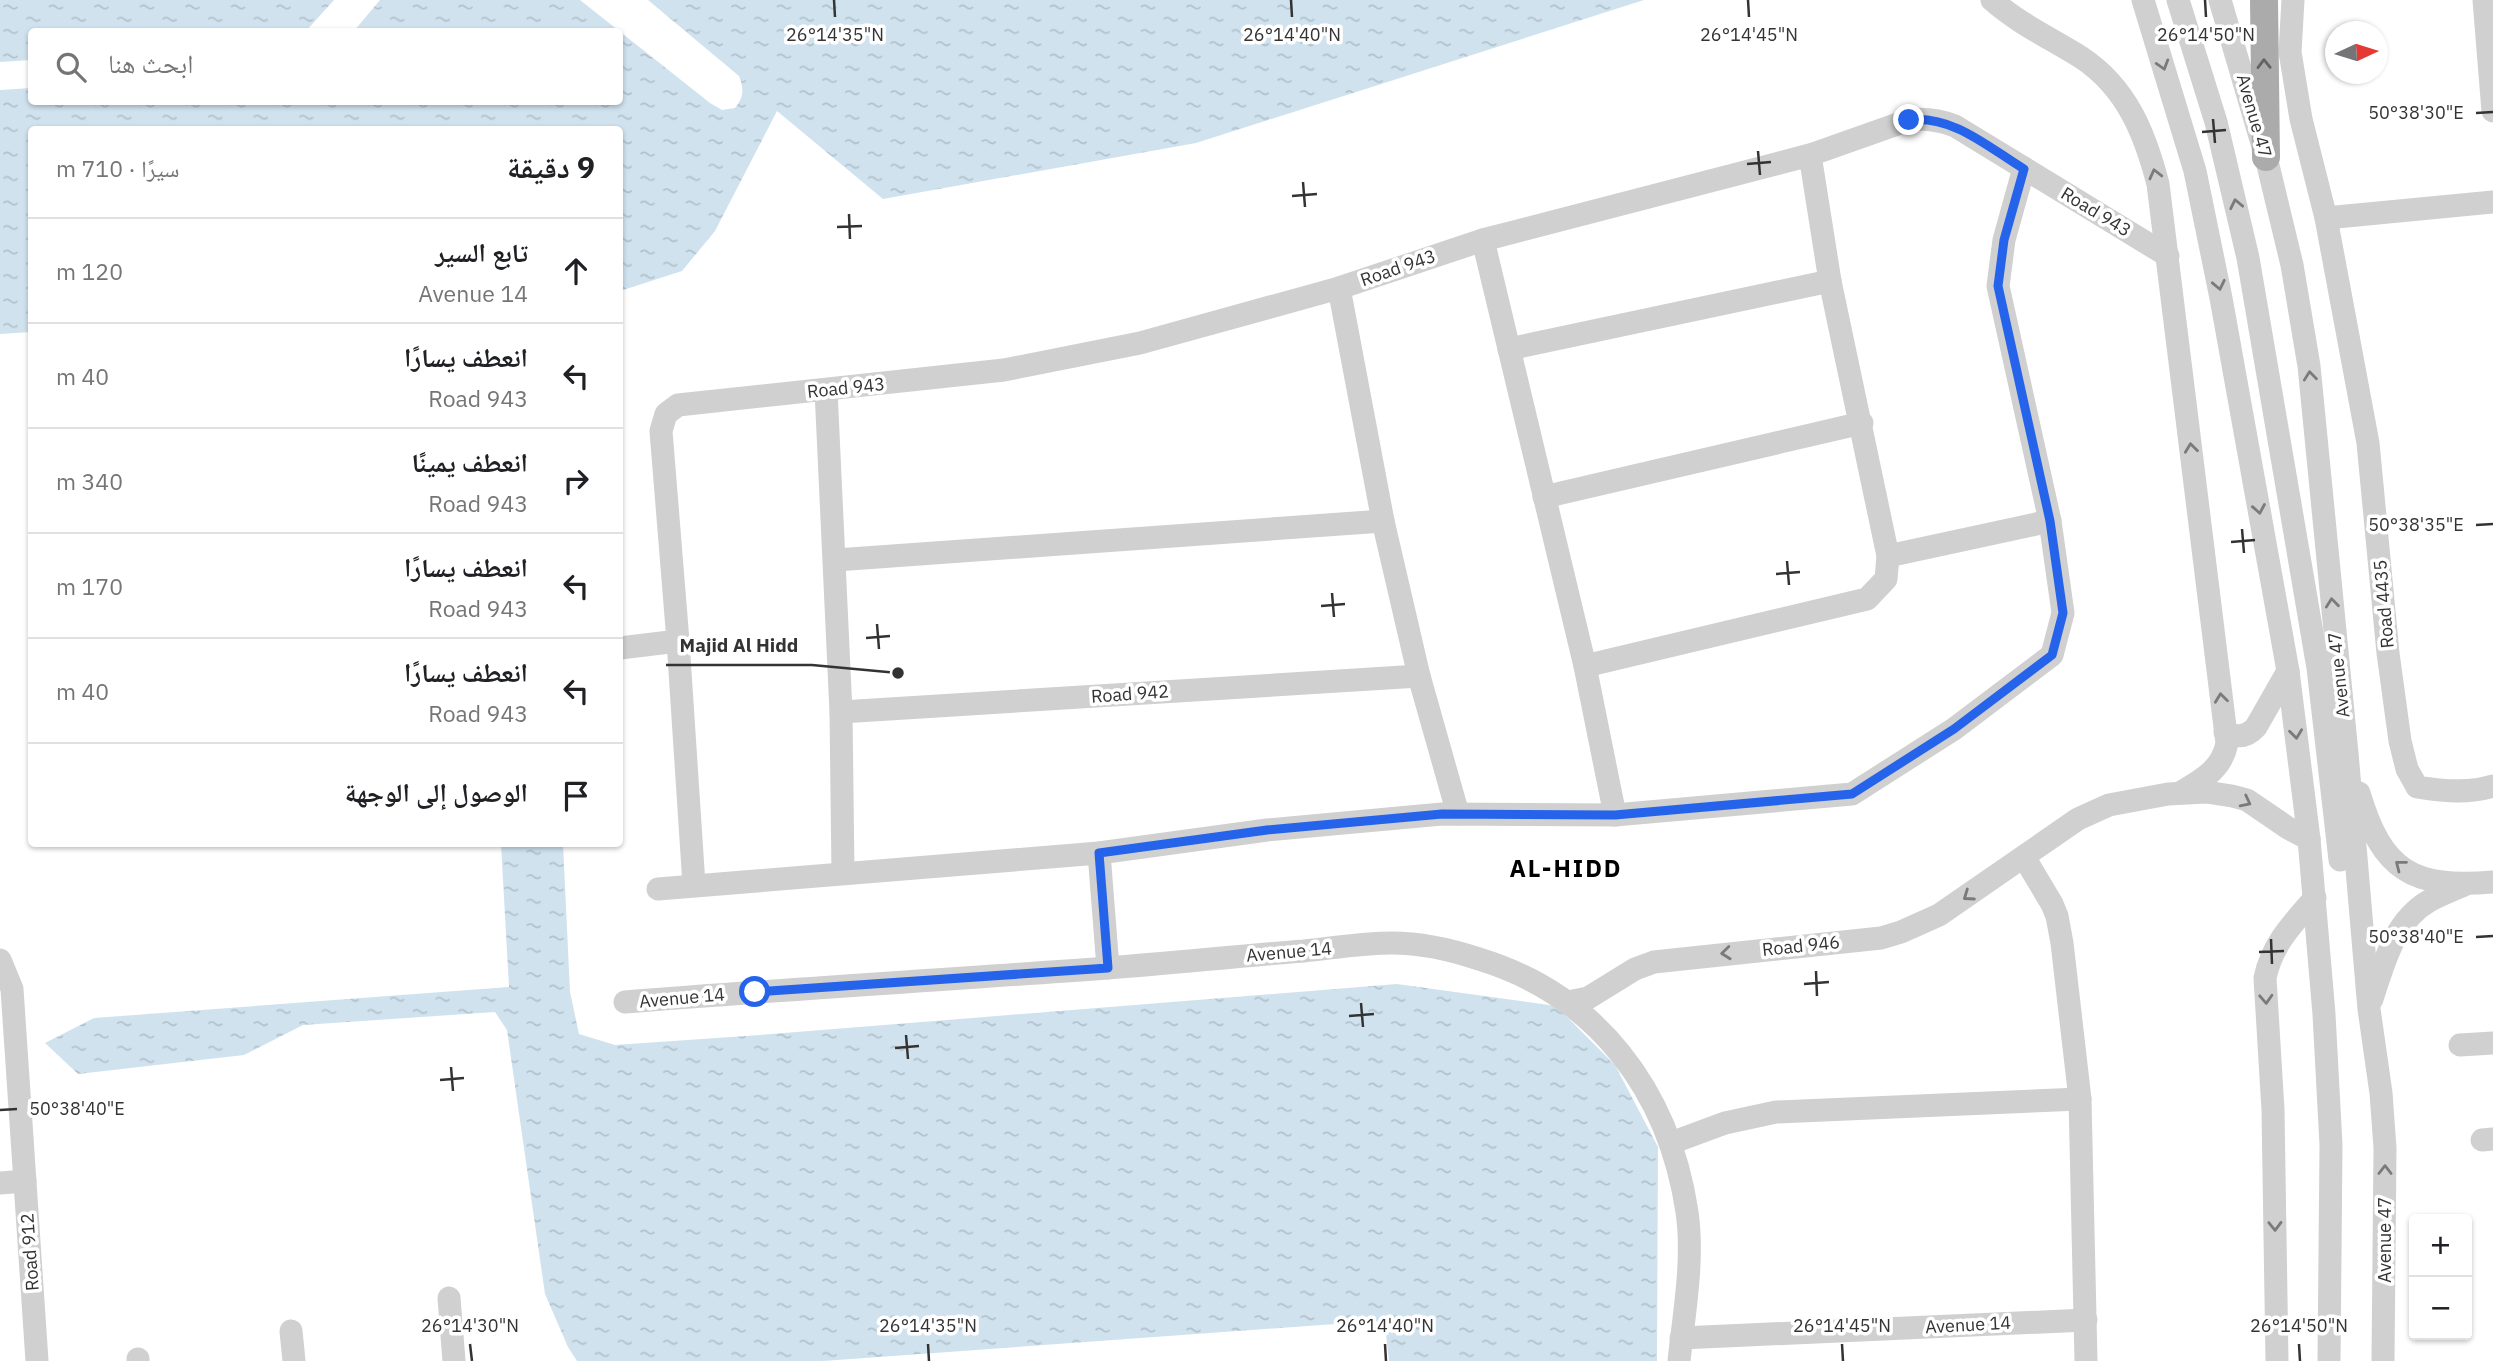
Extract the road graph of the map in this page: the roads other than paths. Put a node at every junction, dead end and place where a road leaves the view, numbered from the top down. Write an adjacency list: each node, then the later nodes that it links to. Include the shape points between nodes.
1 (1992, 0): 16 (street, one-way to 1, via 2150,154 2119,90 2102,72)
2 (2143, 0): 30 (street, one-way to 30, via 2196,171)
3 (2178, 0): 55 (street, one-way to 3, via 2355,998 2318,668 2248,258 2216,121)
4 (2220, 0): 11 (street, Avenue 47)
5 (2264, 0): 11 (main road, one-way to 5)
6 (2293, 0): 14 (street, Road 4435, via 2290,52)
7 (2484, 0): 8 (street)
8 (2491, 60): 9 (street)
9 (2493, 111)
10 (1810, 155): 12 (street, Road 943, via 1909,120 1933,119 1955,126); 15 (street, Road 943); 17 (street)
11 (2266, 157): 34 (street, Avenue 47, one-way to 11, via 2309,366)
12 (2024, 169): 16 (street, Road 943); 24 (street, via 2004,240 1998,286)
13 (2493, 202): 14 (street)
14 (2326, 218): 35 (street, Road 4435, via 2368,443 2388,653 2407,769 2417,787 2445,791)
15 (1483, 240): 18 (street, Road 943); 19 (street)
16 (2168, 256): 33 (street, one-way to 16)
17 (1830, 281): 19 (street); 21 (street)
18 (1339, 288): 20 (street, Road 943, via 1127,346 1004,370); 23 (street)
19 (1509, 349): 22 (street)
20 (826, 390): 26 (street); 27 (street, Road 943, via 678,405 666,414 661,431)
21 (1861, 423): 22 (street); 25 (street)
22 (1544, 497): 29 (street)
23 (1382, 520): 26 (street); 31 (street)
24 (2050, 521): 25 (street); 38 (street, via 2063,613 2052,655 1954,729 1852,794)
25 (1888, 556): 29 (street, via 1886,579 1867,598)
26 (836, 560): 32 (street)
27 (678, 641): 28 (street); 44 (street, Road 943)
28 (623, 648)
29 (1585, 666): 38 (street)
30 (2288, 671): 33 (street, via 2251,733); 39 (street, one-way to 39)
31 (1419, 676): 32 (street, Road 942); 37 (street)
32 (841, 712): 42 (street)
33 (2225, 732): 36 (street, via 2225,753 2218,766)
34 (2347, 752): 45 (street, one-way to 34, via 2432,881 2404,870 2380,847 2367,821); 52 (street, Avenue 47)
35 (2493, 786)
36 (2180, 793): 39 (street, Road 946, one-way to 39, via 2206,792 2247,800); 41 (street, Road 946, via 2109,805)
37 (1458, 814): 38 (street); 40 (street, via 1267,830)
38 (1615, 815)
39 (2309, 839): 47 (street)
40 (1099, 853): 42 (street); 49 (street)
41 (2024, 857): 51 (street, Road 946, one-way to 51, via 1939,915 1901,932 1881,938 1654,962 1588,998); 56 (street, via 2052,904 2060,929)
42 (843, 873): 44 (street)
43 (2493, 882): 45 (street)
44 (694, 885): 46 (street)
45 (2464, 885): 52 (street, via 2427,902 2404,922)
46 (658, 889)
47 (2315, 898): 68 (street, one-way to 68, via 2281,938 2265,978 2273,1110); 69 (street, via 2331,1146)
48 (0, 960): 58 (street, Road 912, via 12,989)
49 (1108, 968): 50 (street, Avenue 14); 51 (street, Avenue 14, via 1394,943 1454,951 1489,962 1518,972)
50 (625, 1002)
51 (1568, 1002): 57 (street, Avenue 14, via 1618,1048 1642,1083)
52 (2369, 1009): 55 (street, Avenue 47)
53 (2493, 1043): 54 (street)
54 (2460, 1045)
55 (2381, 1093): 70 (street, Avenue 47, one-way to 55, via 2385,1148)
56 (2080, 1099): 57 (street, via 1776,1112 1724,1123); 61 (street)
57 (1671, 1143): 63 (street, Avenue 14, via 1688,1216)
58 (25, 1181): 59 (street); 64 (street, Road 912)
59 (0, 1183)
60 (449, 1298): 66 (street)
61 (2086, 1320): 63 (street, Avenue 14); 67 (street)
62 (291, 1331): 65 (street)
63 (1680, 1350)
64 (37, 1361)
65 (294, 1361)
66 (454, 1361)
67 (2086, 1361)
68 (2277, 1361)
69 (2329, 1361)
70 (2383, 1361)

